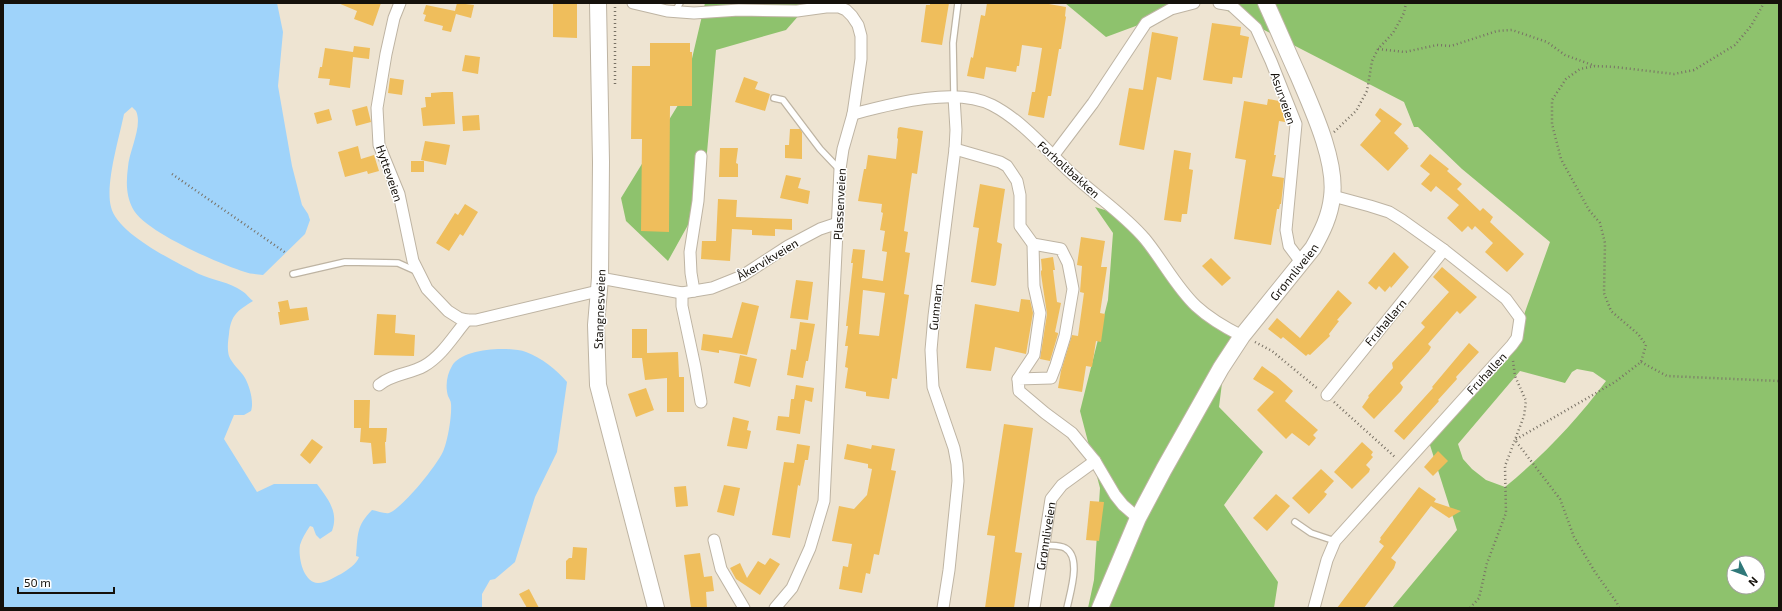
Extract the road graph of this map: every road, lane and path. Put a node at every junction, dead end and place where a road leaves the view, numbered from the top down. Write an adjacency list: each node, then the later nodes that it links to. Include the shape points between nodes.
1 (400, 3): 29 (street, Hytteveien, via 386,54 377,108 379,145 399,194 413,261)
2 (598, 3): 31 (street, Stangnesveien, via 601,162)
3 (958, 3): 14 (lane, Gunnarn, via 953,43)
4 (1194, 3): 20 (street, via 1171,9 1146,23 1093,103)
5 (1219, 3): 28 (street, Asurveien, via 1231,5 1256,28 1296,124 1286,230 1290,246)
6 (1266, 3): 17 (street, Grønnliveien)
7 (1406, 3): 12 (path, via 1404,13 1393,33)
8 (1764, 3): 13 (path, via 1751,26 1735,45 1694,70 1674,74)
9 (640, 4): 11 (street, Plassenveien)
10 (742, 6): 11 (street, Plassenveien, via 694,13); 16 (street, Plassenveien, via 797,12 839,7 846,10 855,20 861,36 861,59)
11 (678, 7)
12 (1378, 49): 13 (path, via 1405,52 1437,45 1451,46 1496,31 1512,30 1547,42 1565,55); 17 (path, via 1372,62 1367,90 1356,111)
13 (1595, 66): 37 (path, via 1580,69 1566,79 1552,100 1552,124 1561,159 1589,210 1600,223 1604,243 1604,293 1611,311 1638,334 1646,345)
14 (954, 97): 16 (street, Forholtbakken, via 935,97); 18 (street, Gunnarn); 20 (street, Forholtbakken, via 980,100 992,105 1011,117)
15 (774, 98): 21 (lane, via 783,100 820,149)
16 (853, 114): 21 (street, Plassenveien)
17 (1324, 141): 23 (street, Grønnliveien, via 1332,178)
18 (955, 149): 25 (street, via 1000,162 1013,172 1020,195 1020,226); 53 (street, Gunnarn, via 931,350 933,387 954,448 958,481)
19 (701, 156): 32 (street, via 698,201 690,252 690,273)
20 (1052, 156): 35 (street, Forholtbakken, via 1140,233 1195,305)
21 (840, 170): 24 (street, Plassenveien)
22 (172, 174): 27 (path)
23 (1332, 196): 26 (street, Fruhallen, via 1389,212); 28 (street, Grønnliveien, via 1322,232)
24 (838, 224): 32 (street, Åkervikveien, via 820,228 742,276 712,288); 52 (street, Plassenveien, via 824,501 810,548 792,588)
25 (1033, 244): 38 (street, via 1034,286 1040,313 1034,355); 38 (street, via 1061,249 1068,263 1073,289 1065,336 1051,378)
26 (1444, 250): 36 (street, Fruhallen, via 1506,299 1520,318 1517,338); 41 (street, Fruhallarn)
27 (286, 253)
28 (1301, 262): 35 (street, Grønnliveien)
29 (418, 272): 30 (lane, via 398,263 345,262); 34 (street, Hytteveien, via 427,289 448,311)
30 (293, 274)
31 (599, 284): 33 (street, Åkervikveien); 34 (street, via 476,320); 50 (street, Stangnesveien, via 596,325 598,385)
32 (694, 291): 33 (street, Åkervikveien)
33 (682, 293): 42 (street, via 682,306)
34 (467, 320): 40 (street, via 430,362)
35 (1242, 336): 45 (street, Grønnliveien, via 1199,406)
36 (1512, 345): 43 (path, via 1515,376 1526,401 1524,416); 48 (street, Fruhallen)
37 (1641, 362): 39 (path, via 1666,376); 43 (path, via 1615,382)
38 (1018, 379): 44 (street, via 1019,391 1072,433)
39 (1779, 381)
40 (379, 385)
41 (1327, 396)
42 (701, 402)
43 (1515, 440): 58 (path, via 1505,466 1506,513 1487,563 1479,598); 59 (path, via 1560,499 1574,536)
44 (1095, 461): 45 (street, via 1123,505); 49 (street, Grønnliveien, via 1067,481 1051,499)
45 (1138, 518): 56 (street, Grønnliveien)
46 (1295, 522): 48 (lane, via 1311,533)
47 (714, 540): 51 (street, via 721,569)
48 (1335, 541): 57 (street, Fruhallen)
49 (1043, 545): 54 (street, Grønnliveien); 55 (lane, via 1065,548 1072,556 1075,566)
50 (655, 608)
51 (744, 608)
52 (775, 608)
53 (943, 608)
54 (1034, 608)
55 (1067, 608)
56 (1100, 608)
57 (1314, 608)
58 (1470, 608)
59 (1619, 608)

